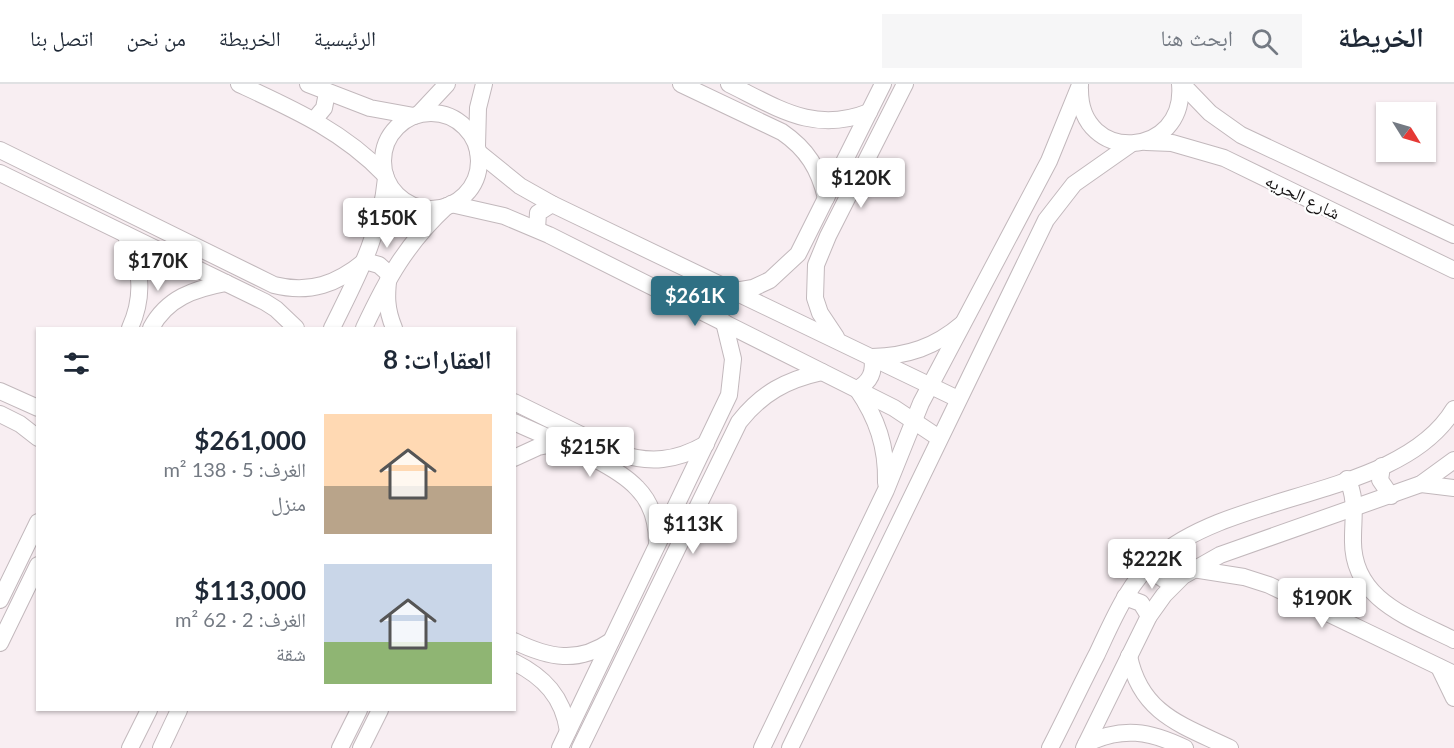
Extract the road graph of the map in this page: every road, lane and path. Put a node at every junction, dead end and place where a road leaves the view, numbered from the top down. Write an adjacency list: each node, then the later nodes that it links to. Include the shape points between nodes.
1 (239, 84): 15 (street)
2 (308, 84): 11 (street)
3 (447, 84): 14 (street)
4 (484, 84): 19 (street, via 478,108)
5 (681, 84): 16 (street)
6 (729, 84): 13 (street)
7 (884, 84): 12 (street)
8 (905, 84): 34 (street)
9 (1181, 84): 17 (street, via 1178,111 1170,124 1160,135); 18 (street, شارع الحريه, via 1227,126)
10 (1080, 85): 17 (street, شارع الحريه, via 1084,114 1092,127 1110,140); 24 (street)
11 (327, 93): 14 (street, via 369,108); 15 (street, via 324,108)
12 (869, 112): 13 (street, via 838,122); 25 (street)
13 (792, 114): 16 (street, via 790,126)
14 (417, 115): 19 (street, via 455,119 472,136); 23 (street, via 394,130 388,140 384,151)
15 (314, 120): 23 (street, via 352,144)
16 (782, 132): 25 (street, via 807,153 823,182)
17 (1139, 143): 21 (street, شارع الحريه, via 1198,149); 27 (street, via 1084,175)
18 (1262, 144): 21 (street, via 1247,152); 31 (street, شارع الحريه)
19 (477, 149): 26 (street, via 520,186); 28 (street, via 476,177 466,192)
20 (0, 150): 38 (street)
21 (1248, 168): 35 (street, شارع الحريه)
22 (0, 173): 30 (street)
23 (385, 176): 28 (street, via 400,198 411,205); 33 (street, via 380,221)
24 (1038, 184): 27 (street, via 1045,178 1057,182); 42 (street)
25 (826, 198): 32 (street)
26 (552, 204): 29 (street, via 538,213); 39 (street)
27 (1057, 204): 56 (street, via 1029,252)
28 (449, 205): 29 (street, via 486,211); 36 (street, via 409,245)
29 (537, 229): 43 (street)
30 (125, 234): 37 (street); 41 (street, via 138,263)
31 (1454, 235)
32 (798, 254): 34 (street, via 805,263); 39 (street, via 770,280)
33 (365, 261): 36 (street, via 379,265); 38 (street, via 320,287); 47 (street)
34 (816, 265): 50 (street, via 818,306)
35 (1454, 270)
36 (389, 274): 48 (street); 49 (street, via 386,294)
37 (226, 283): 40 (street); 44 (street, via 179,297)
38 (274, 285): 40 (street, via 275,295)
39 (735, 291): 50 (street)
40 (265, 302): 46 (street)
41 (138, 308): 44 (street, via 148,306); 45 (street)
42 (967, 320): 51 (street, via 926,348); 53 (street)
43 (724, 322): 52 (street); 60 (street, via 733,358 731,386)
44 (154, 323)
45 (130, 327)
46 (295, 327)
47 (332, 327)
48 (364, 327)
49 (394, 327)
50 (838, 340): 51 (street)
51 (872, 357): 53 (street); 54 (street, via 869,380)
52 (822, 372): 54 (street); 63 (street, via 783,383 766,393)
53 (930, 386): 56 (street); 62 (street)
54 (857, 389): 62 (street); 77 (street, via 878,427 884,447)
55 (0, 391): 58 (street)
56 (958, 399): 67 (street)
57 (516, 403): 70 (street)
58 (33, 407): 65 (street)
59 (1454, 409): 73 (street, via 1420,447)
60 (721, 412): 63 (street, via 734,414); 69 (street)
61 (0, 414): 65 (street)
62 (913, 421): 67 (street); 77 (street)
63 (739, 422): 114 (street)
64 (516, 423): 68 (street)
65 (20, 424): 66 (street)
66 (36, 436)
67 (939, 438): 116 (street)
68 (558, 443): 70 (street); 71 (street)
69 (706, 444): 70 (street, via 672,459 654,461); 81 (street)
70 (596, 452): 81 (street, via 647,500 655,523)
71 (516, 457)
72 (1454, 460): 75 (street)
73 (1382, 466): 74 (street); 78 (street, via 1382,486)
74 (1347, 479): 79 (street); 82 (street, via 1195,533)
75 (1421, 484): 76 (street); 78 (street)
76 (1454, 488)
77 (886, 490): 115 (street)
78 (1391, 496): 79 (street)
79 (1354, 509): 84 (street, via 1220,555); 88 (street, via 1358,571 1375,597)
80 (36, 526): 86 (street)
81 (657, 547): 90 (street)
82 (1155, 559): 85 (street, via 1159,576); 87 (street)
83 (36, 569): 94 (street)
84 (1193, 569): 85 (street); 91 (street, via 1269,585)
85 (1172, 585): 89 (street)
86 (1, 595)
87 (1125, 597): 89 (street, via 1142,603); 117 (street)
88 (1401, 614): 91 (street, via 1387,615 1382,620); 92 (street)
89 (1149, 616): 96 (street)
90 (612, 640): 95 (street, via 581,656); 106 (street)
91 (1384, 640): 98 (street)
92 (1454, 640)
93 (516, 642): 95 (street)
94 (0, 643)
95 (546, 655): 99 (street, via 544,668)
96 (1129, 656): 105 (street, via 1140,689); 108 (street)
97 (516, 663): 99 (street)
98 (1447, 671): 100 (street)
99 (536, 674): 106 (street, via 559,700)
100 (1454, 698)
101 (148, 711): 109 (street)
102 (178, 711): 110 (street)
103 (358, 711): 111 (street)
104 (380, 711): 112 (street)
105 (1164, 715): 107 (street, via 1155,725); 119 (street)
106 (568, 731): 113 (street)
107 (1154, 734): 108 (street, via 1119,731); 118 (street)
108 (1085, 746)
109 (130, 748)
110 (160, 748)
111 (340, 748)
112 (361, 748)
113 (560, 748)
114 (580, 748)
115 (762, 748)
116 (790, 748)
117 (1050, 748)
118 (1185, 748)
119 (1230, 748)

